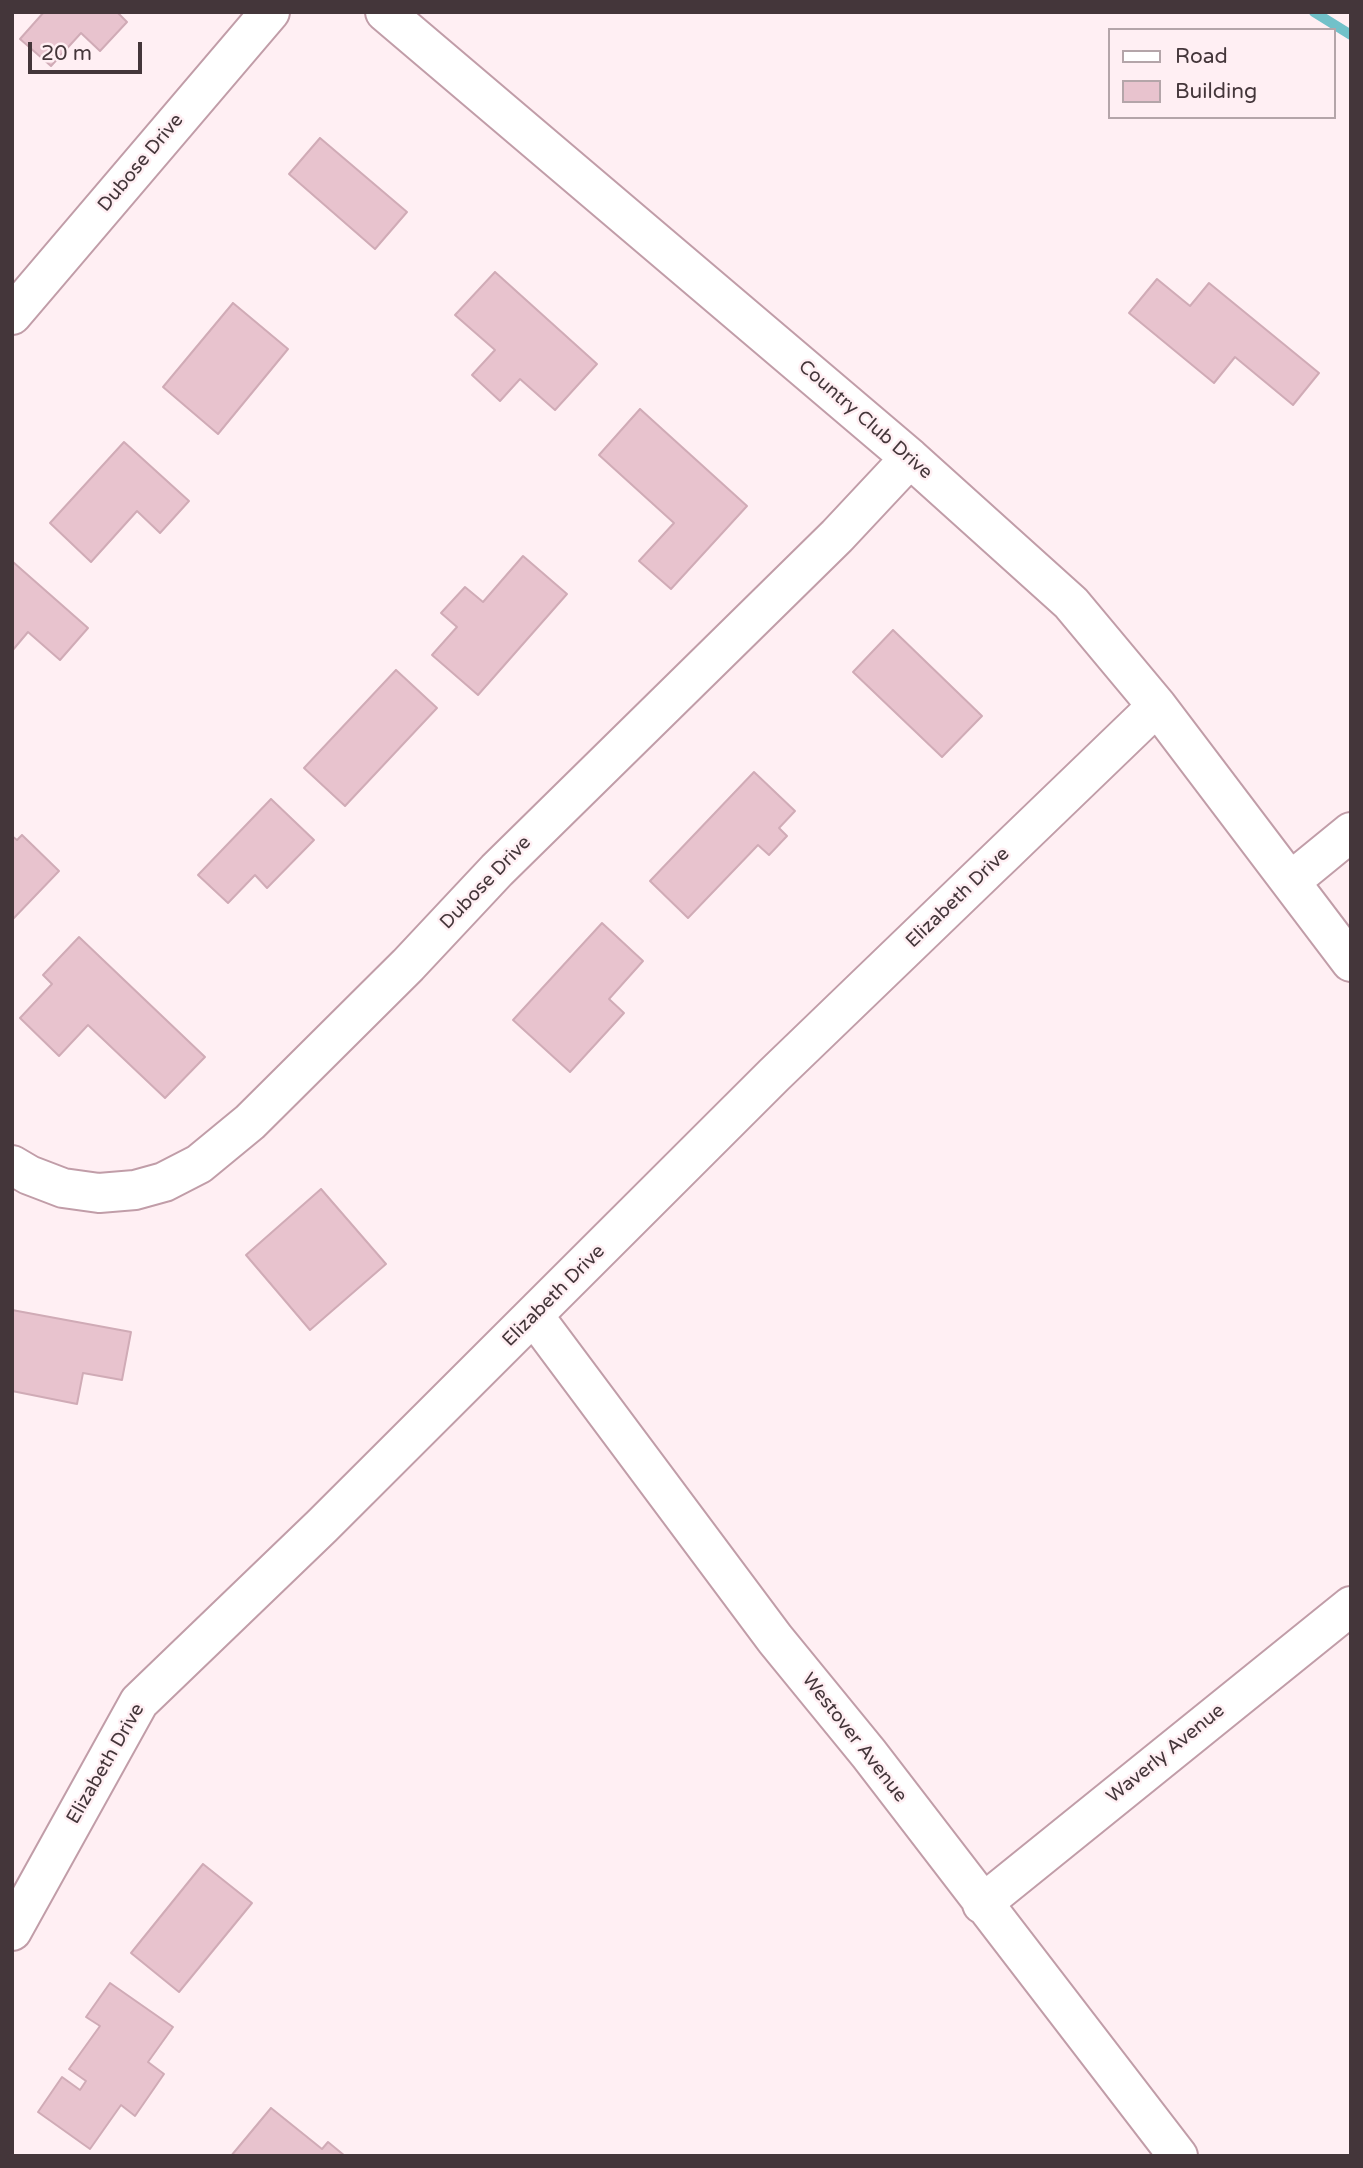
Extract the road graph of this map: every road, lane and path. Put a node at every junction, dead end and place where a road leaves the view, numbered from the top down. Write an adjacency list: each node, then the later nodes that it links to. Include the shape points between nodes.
1 (270, 12): 3 (street, Dubose Drive)
2 (385, 12): 4 (street, Country Club Drive)
3 (12, 314)
4 (910, 458): 5 (street, Country Club Drive, via 1071,603); 9 (street, Dubose Drive, via 359,1014 250,1122 199,1164 164,1182 99,1193 63,1188)
5 (1157, 706): 7 (street, Country Club Drive); 10 (street, Elizabeth Drive, via 784,1066)
6 (1351, 832): 7 (street)
7 (1291, 881): 8 (street, Country Club Drive)
8 (1351, 962)
9 (12, 1165)
10 (534, 1316): 12 (street, Westover Avenue, via 775,1639); 13 (street, Elizabeth Drive, via 139,1702)
11 (1351, 1606): 12 (street, Waverly Avenue)
12 (982, 1904): 14 (street, Westover Avenue)
13 (12, 1931)
14 (1178, 2156)

